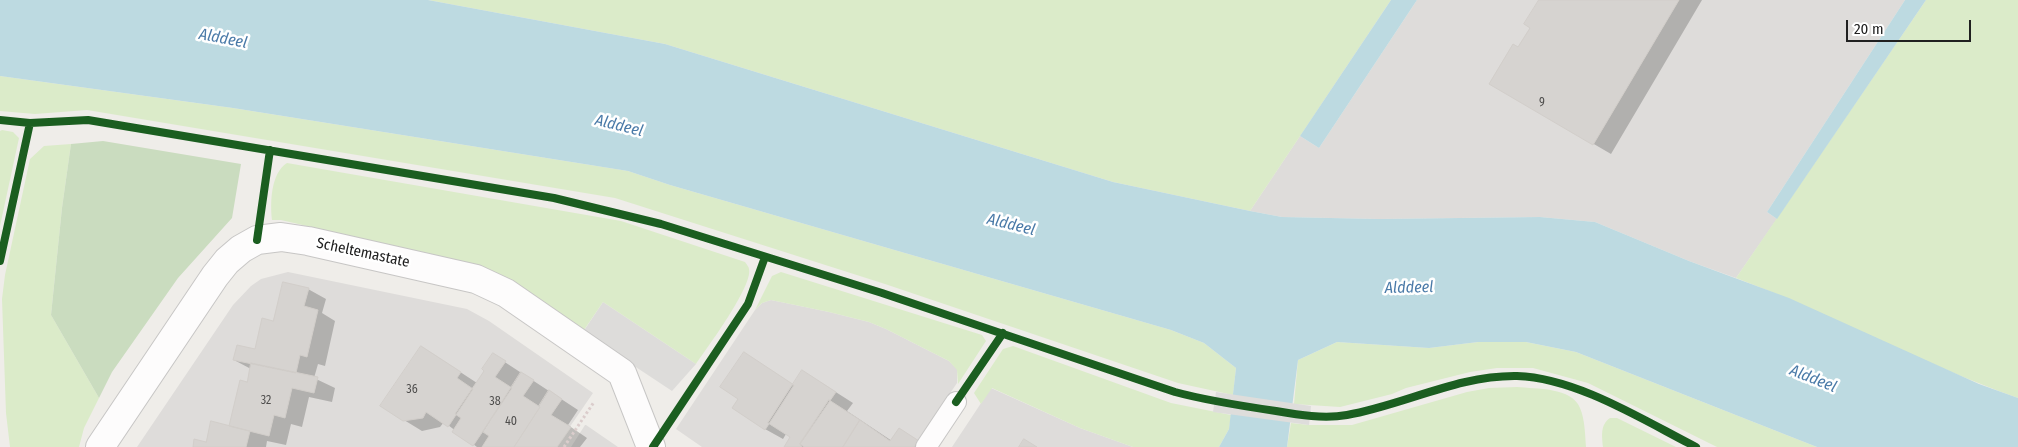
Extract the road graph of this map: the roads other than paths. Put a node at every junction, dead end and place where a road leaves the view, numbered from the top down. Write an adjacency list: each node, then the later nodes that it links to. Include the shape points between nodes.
1 (956, 402): 4 (lane)
2 (100, 447): 3 (street, Scheltemastate, via 227,261 257,240 281,237 476,279 506,293 622,373)
3 (651, 447)
4 (926, 447)

